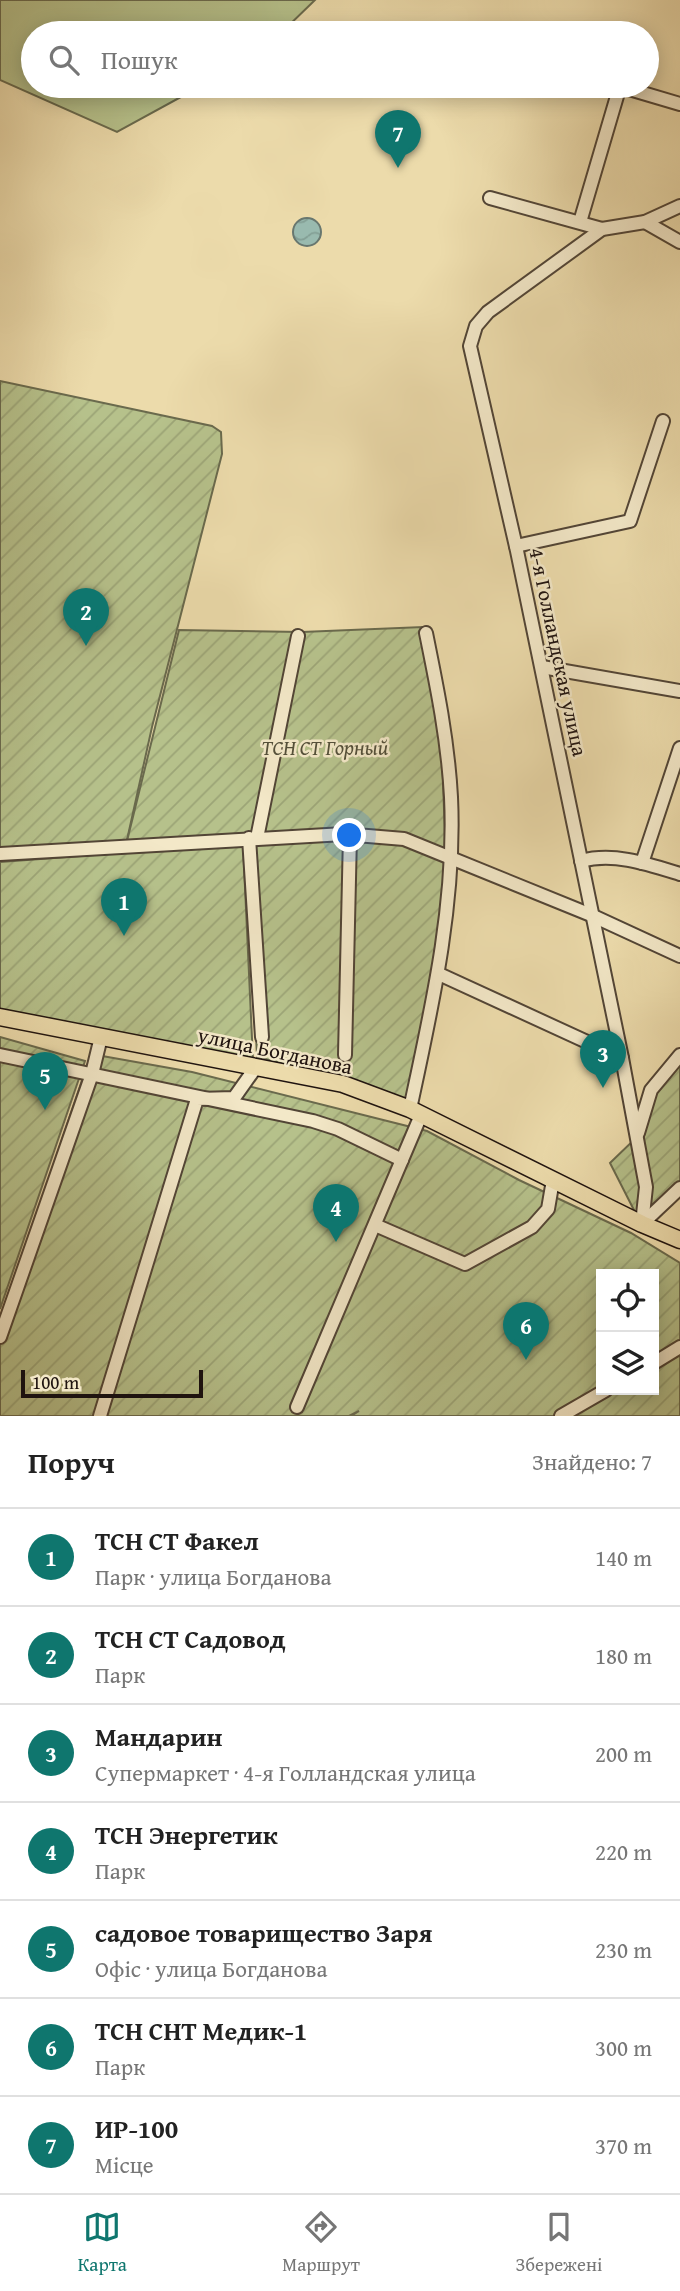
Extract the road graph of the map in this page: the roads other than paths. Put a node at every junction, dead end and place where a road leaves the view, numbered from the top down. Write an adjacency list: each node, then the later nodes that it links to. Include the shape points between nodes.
1 (616, 98): 6 (street)
2 (659, 98): 3 (street)
3 (680, 104)
4 (490, 198): 6 (street)
5 (680, 206): 7 (street, 4-я Голландская улица)
6 (580, 222): 8 (street)
7 (645, 222): 8 (street, 4-я Голландская улица); 9 (street)
8 (602, 229): 11 (street, 4-я Голландская улица, via 488,312 476,326 470,345)
9 (680, 242)
10 (663, 421): 11 (street, via 630,521)
11 (516, 546): 14 (street, 4-я Голландская улица)
12 (426, 633): 21 (street, via 444,726 451,799)
13 (298, 636): 19 (street)
14 (542, 667): 15 (street); 22 (street, 4-я Голландская улица)
15 (680, 691)
16 (680, 748): 17 (street)
17 (675, 783): 23 (street)
18 (350, 835): 19 (street); 21 (street, via 404,839); 32 (street)
19 (253, 838): 20 (street); 30 (street)
20 (0, 854)
21 (450, 859): 25 (street); 27 (street)
22 (581, 862): 23 (street, via 598,857); 25 (street, 4-я Голландская улица)
23 (642, 863): 24 (street)
24 (680, 874)
25 (591, 915): 26 (street); 34 (street, 4-я Голландская улица)
26 (680, 956)
27 (439, 974): 34 (street); 38 (street)
28 (0, 1017): 29 (main road, улица Богданова)
29 (102, 1037): 35 (main road, улица Богданова); 36 (street)
30 (262, 1037)
31 (0, 1055): 36 (street)
32 (345, 1055)
33 (680, 1055): 39 (street, via 651,1090)
34 (622, 1058): 39 (street, 4-я Голландская улица)
35 (256, 1067): 37 (street, via 234,1098); 38 (main road, улица Богданова, via 343,1084)
36 (92, 1074): 37 (street); 46 (street)
37 (197, 1099): 40 (street, via 313,1121); 51 (street)
38 (416, 1112): 40 (street); 41 (main road, улица Богданова)
39 (637, 1136): 43 (street, 4-я Голландская улица, via 646,1187)
40 (402, 1160): 44 (street)
41 (553, 1180): 43 (main road, улица Богданова); 44 (street, via 548,1209 532,1227 465,1264)
42 (680, 1188): 43 (street)
43 (642, 1224): 45 (main road, улица Богданова)
44 (375, 1225): 50 (street)
45 (680, 1240)
46 (0, 1337)
47 (680, 1348): 48 (street)
48 (659, 1360)
49 (598, 1395): 52 (street)
50 (298, 1407)
51 (100, 1416)
52 (561, 1416)

